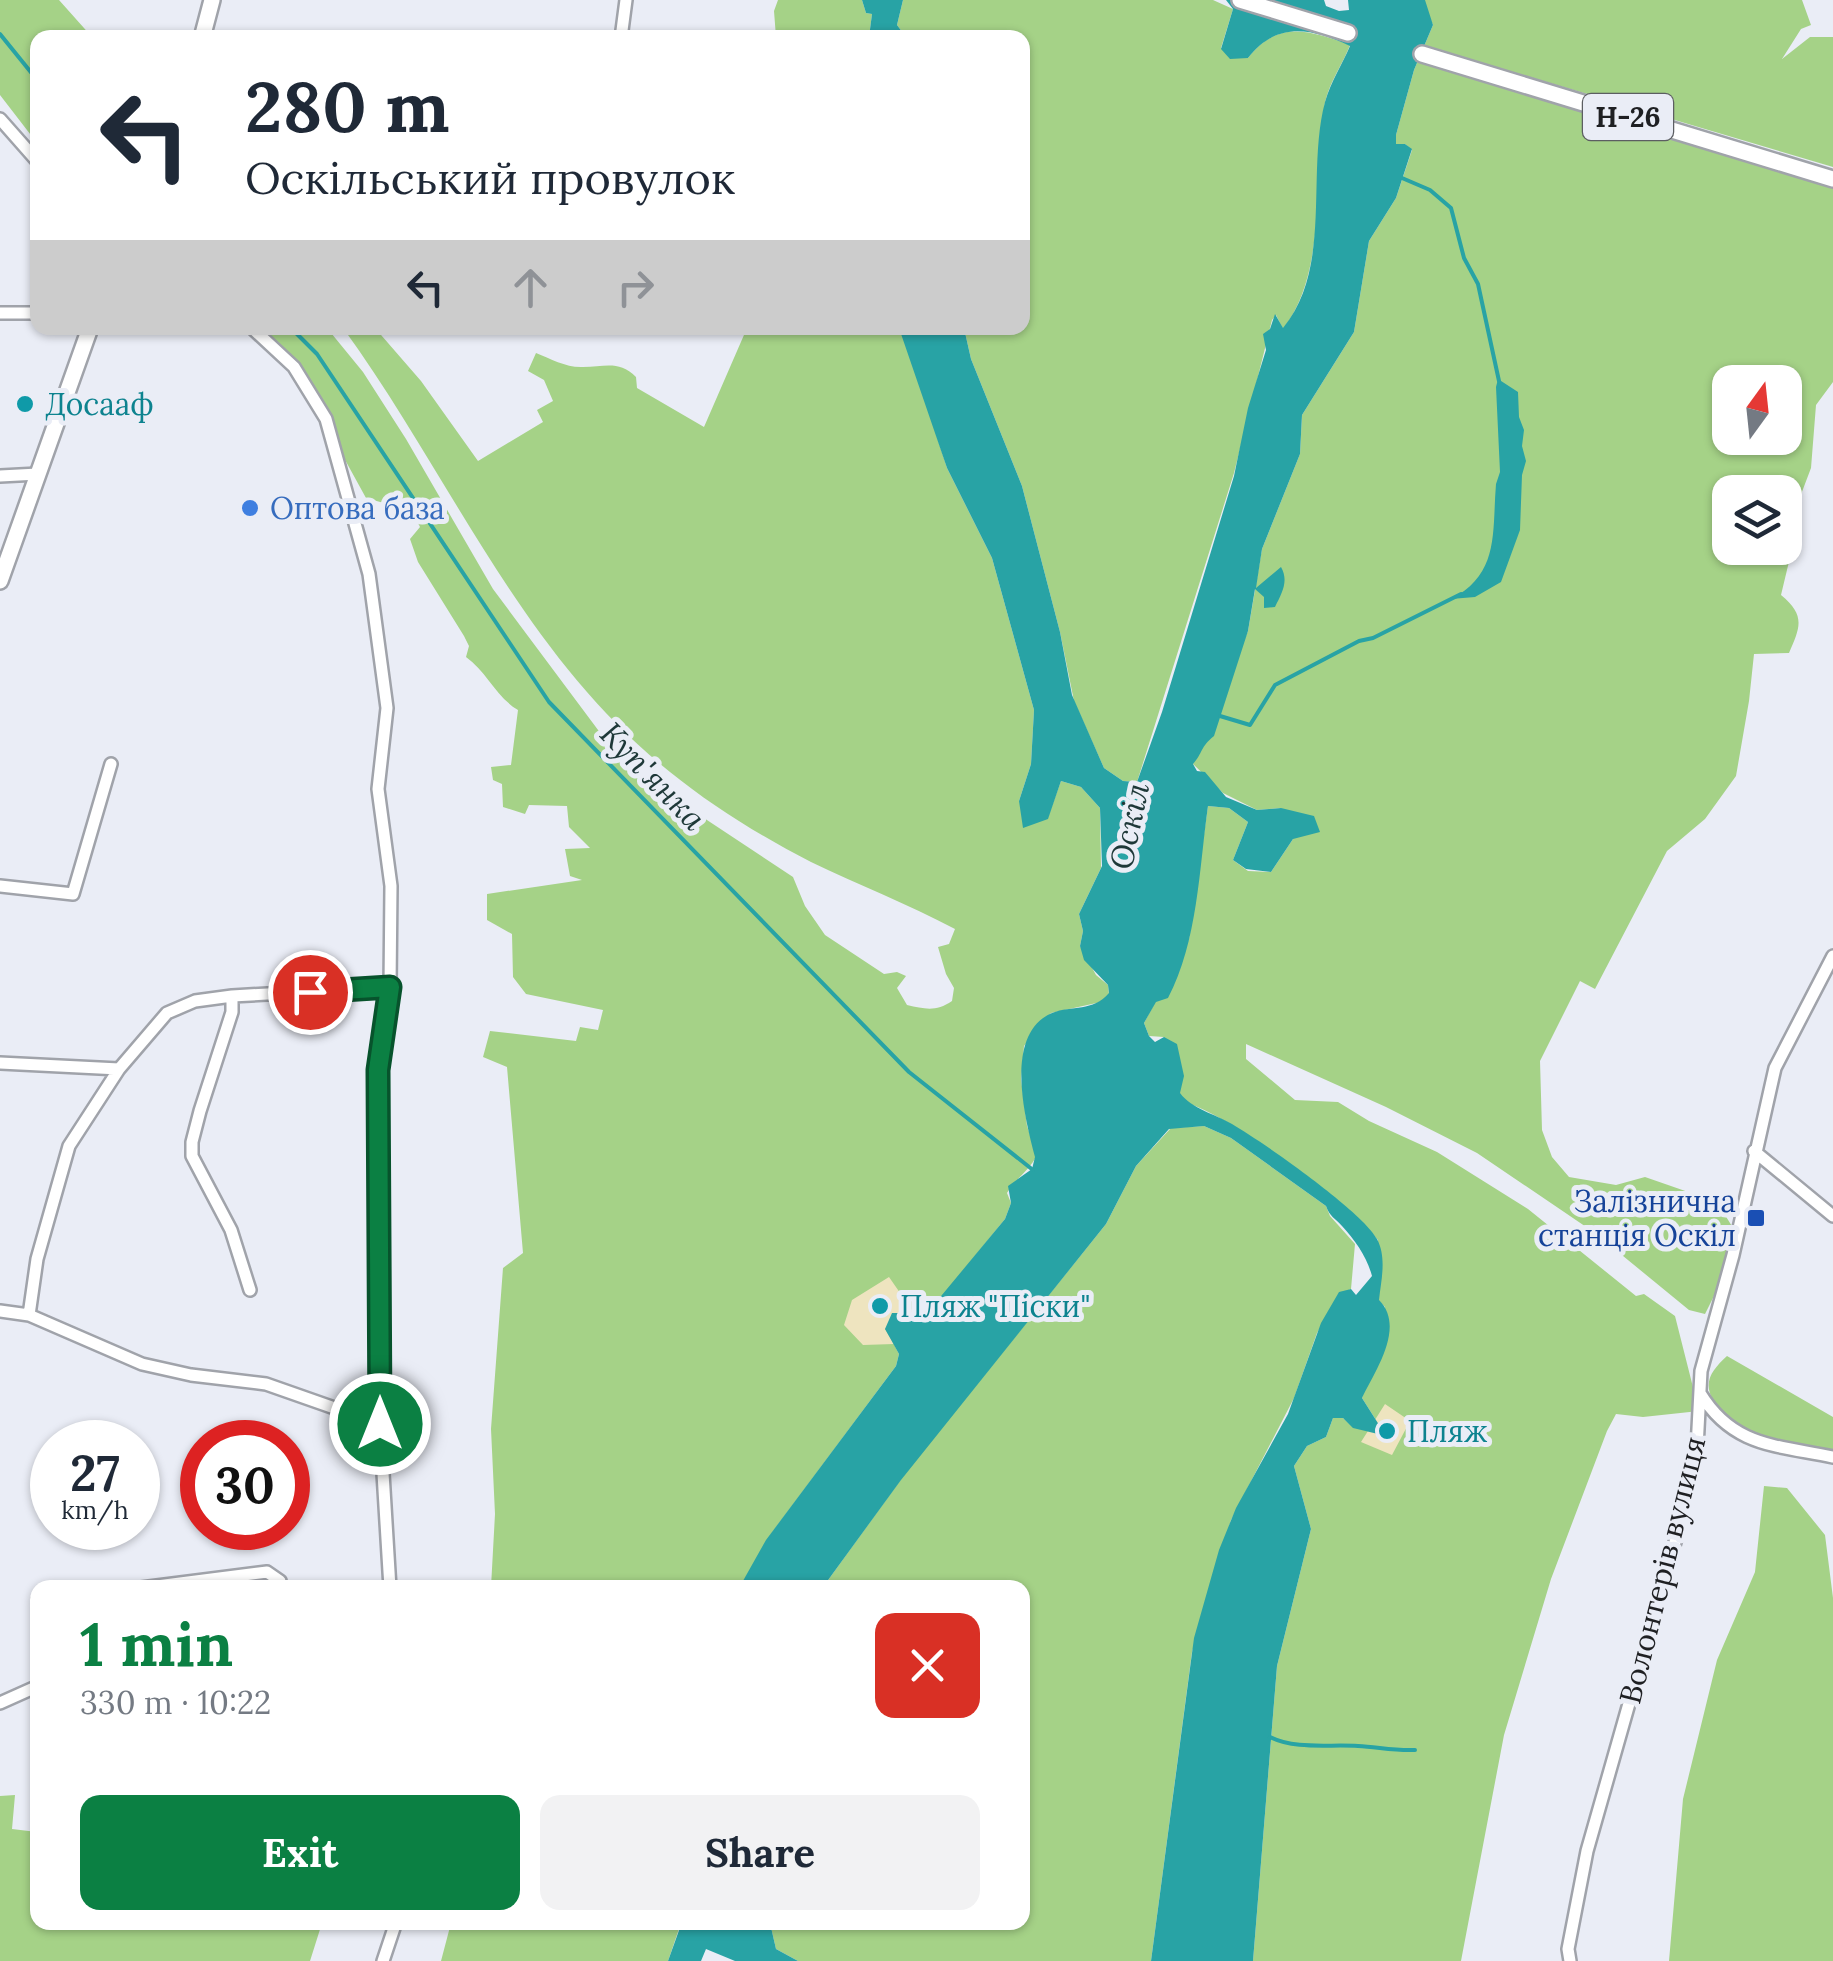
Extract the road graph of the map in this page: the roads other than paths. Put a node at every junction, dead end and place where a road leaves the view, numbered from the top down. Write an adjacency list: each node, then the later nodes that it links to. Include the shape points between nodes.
1 (212, 0): 4 (main road)
2 (626, 0): 5 (street)
3 (1240, 0): 6 (main road)
4 (204, 30)
5 (621, 30)
6 (1348, 33)
7 (1422, 54): 10 (main road, Н-26)
8 (0, 120): 9 (street)
9 (30, 153)
10 (1833, 180)
11 (0, 313): 12 (street)
12 (30, 313)
13 (88, 335): 15 (main road)
14 (260, 335): 21 (street, via 294,367 326,419 368,574 387,708 378,789 391,886)
15 (38, 474): 16 (street); 17 (main road)
16 (0, 476)
17 (0, 581)
18 (111, 764): 19 (street, via 73,894)
19 (0, 886)
20 (1831, 965): 25 (street, Волонтерів вулиця, via 1775,1068)
21 (390, 987): 22 (street); 31 (street, via 378,1070)
22 (232, 996): 24 (street, via 167,1013); 27 (street, via 192,1156 231,1230)
23 (0, 1063): 24 (street)
24 (119, 1069): 29 (street, via 69,1146 37,1259)
25 (1754, 1152): 26 (street); 30 (street, Волонтерів вулиця)
26 (1833, 1216)
27 (250, 1290)
28 (0, 1311): 29 (street)
29 (29, 1315): 31 (street, via 142,1364 266,1384)
30 (1700, 1393): 32 (street, via 1727,1428); 40 (street, Волонтерів вулиця, via 1697,1448 1587,1851)
31 (380, 1424): 35 (street)
32 (1833, 1457)
33 (204, 1580): 34 (street, via 267,1572)
34 (279, 1580)
35 (390, 1580)
36 (30, 1690): 37 (street)
37 (0, 1703)
38 (394, 1930): 39 (street)
39 (384, 1961)
40 (1570, 1961)

